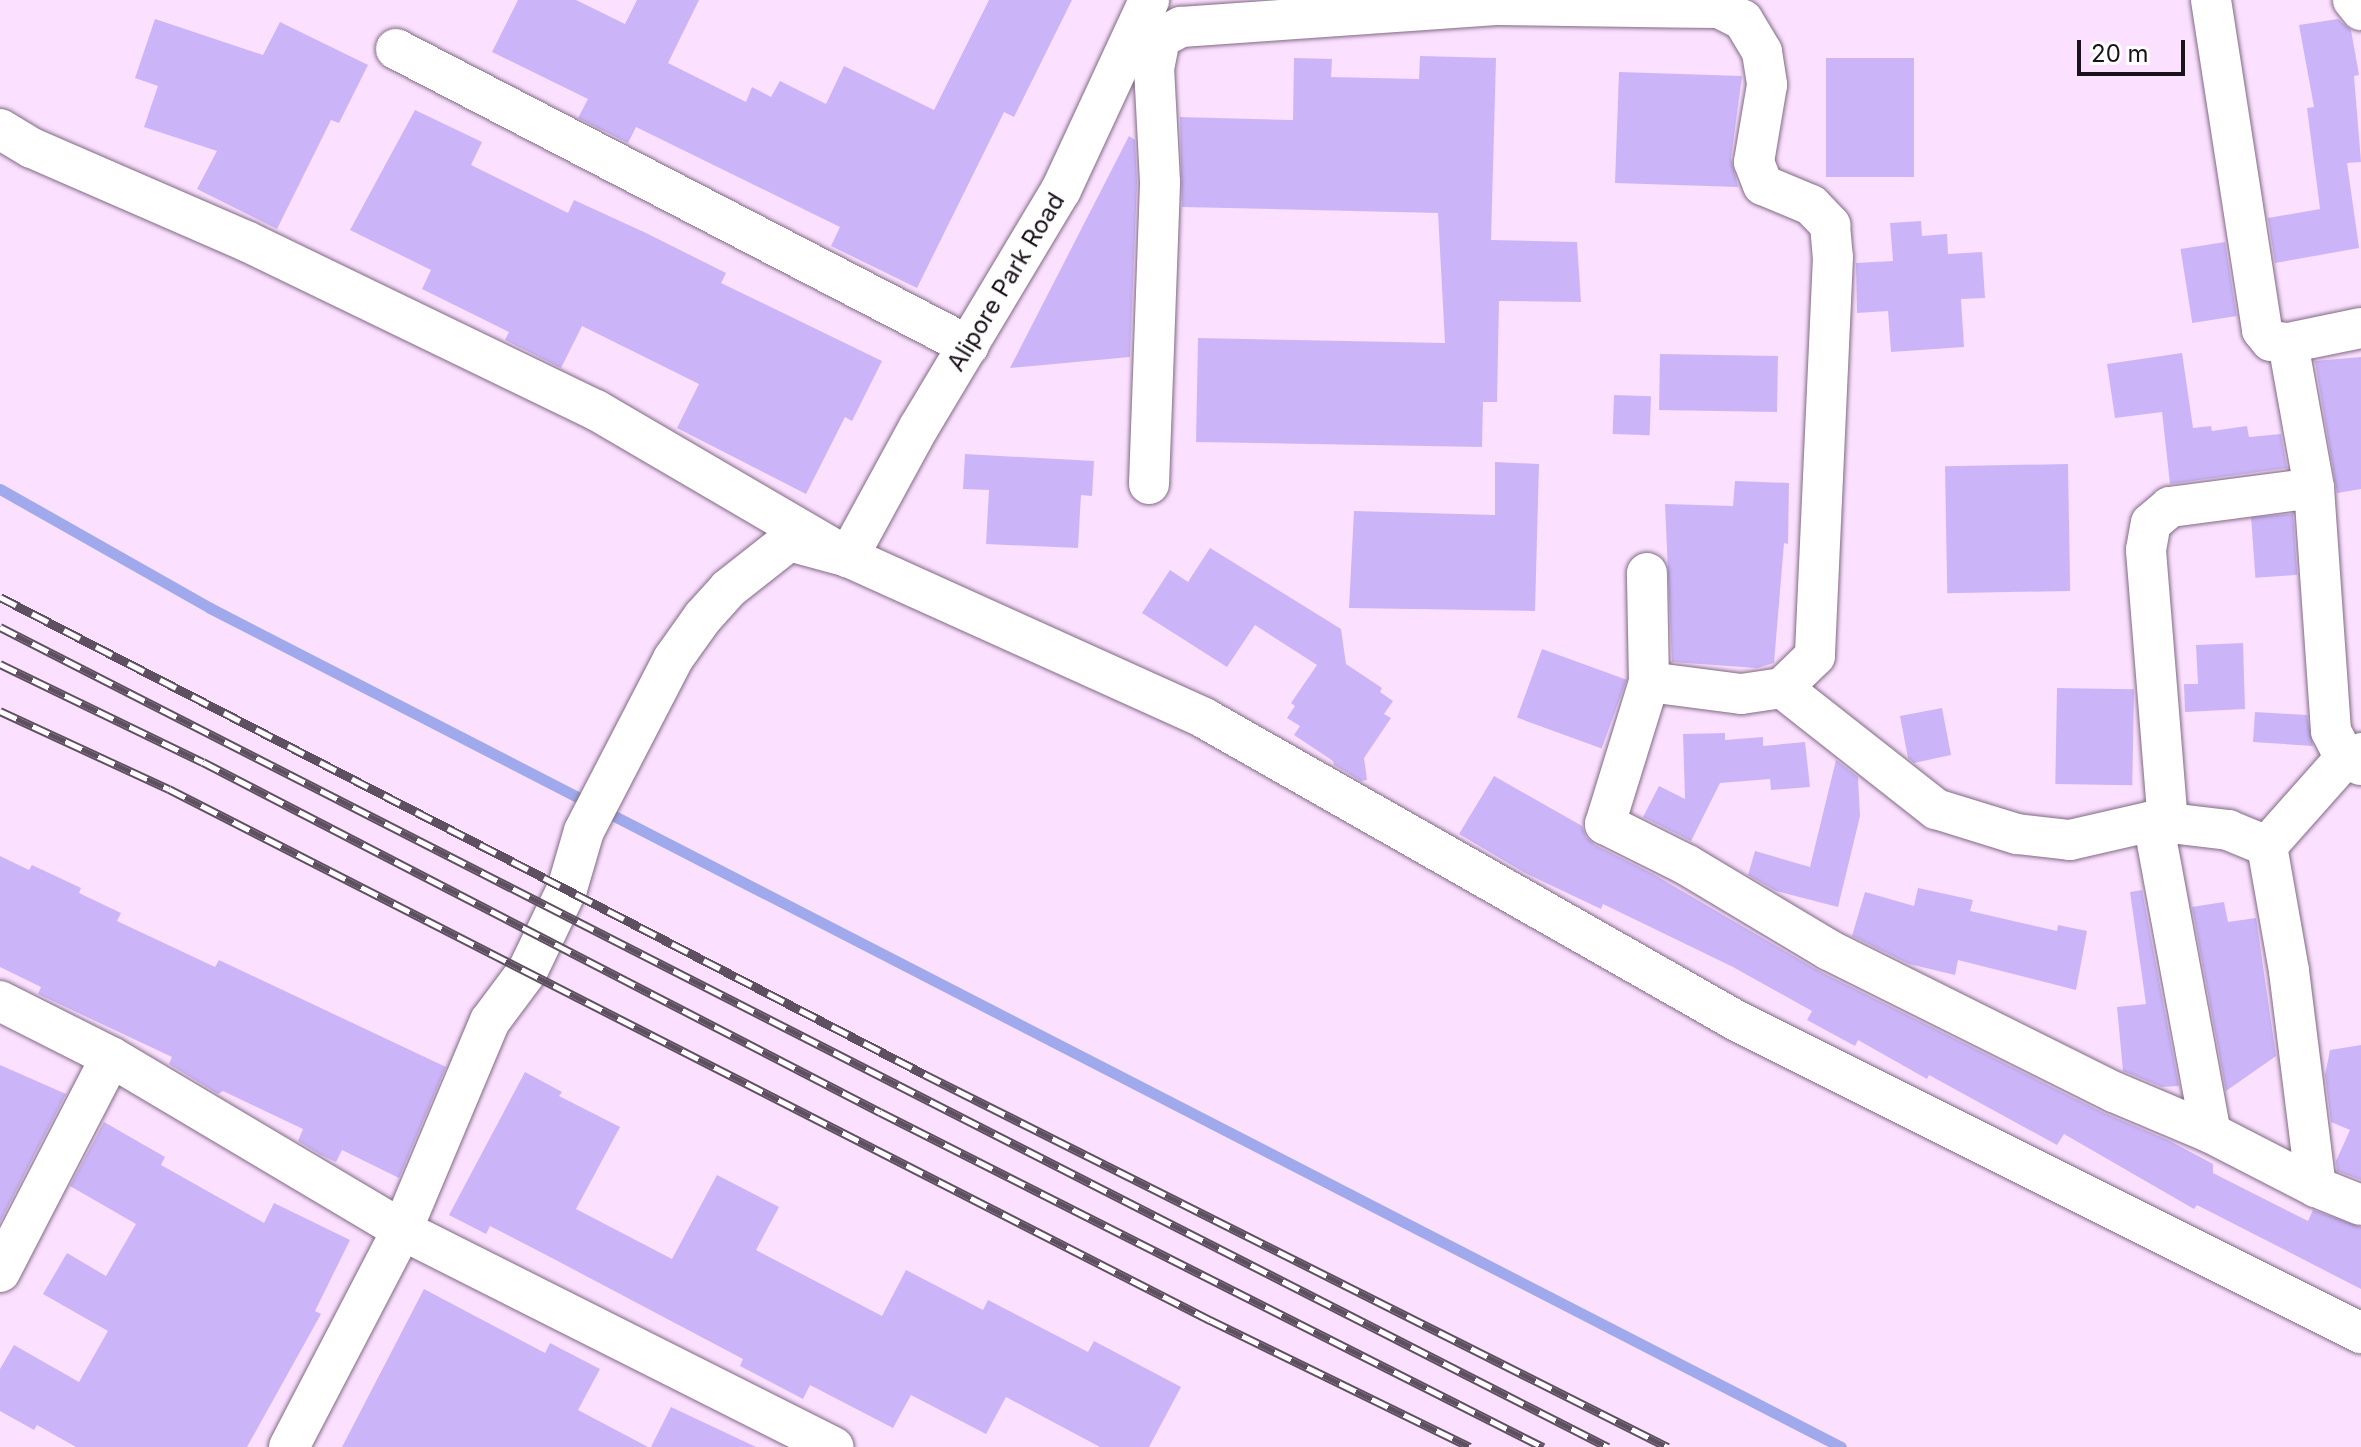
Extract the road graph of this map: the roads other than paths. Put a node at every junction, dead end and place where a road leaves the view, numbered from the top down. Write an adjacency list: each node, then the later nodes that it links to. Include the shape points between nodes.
1 (1149, 0): 10 (street, Alipore Park Road, via 1061,190)
2 (2211, 0): 9 (street, via 2262,330 2271,341)
3 (2353, 0): 5 (street)
4 (1728, 4): 11 (street, via 1499,5 1181,27 1160,38 1154,69 1160,182); 16 (street, via 1762,52 1767,85 1754,162 1763,185 1811,205 1830,225 1833,257 1815,656)
5 (2361, 10)
6 (396, 49): 10 (street)
7 (0, 129): 13 (street, via 596,410)
8 (2361, 328): 9 (street)
9 (2288, 343): 12 (street)
10 (969, 346): 13 (street, Alipore Park Road)
11 (1149, 484)
12 (2314, 488): 17 (street, via 2331,731); 18 (street, via 2170,507 2151,523 2146,550)
13 (848, 557): 25 (street, via 789,541 728,589 673,659 584,831 567,889 528,970 490,1021); 27 (street, via 1204,718 1737,1021)
14 (1647, 573): 15 (street)
15 (1649, 682): 16 (street, via 1741,694); 22 (street, via 1605,824 1687,865 1829,950 2114,1092)
16 (1782, 688): 18 (street, via 1936,809 2017,834 2070,840)
17 (2356, 759): 19 (street)
18 (2160, 823): 19 (street, via 2228,830); 22 (street)
19 (2267, 846): 23 (street)
20 (0, 1001): 21 (street)
21 (111, 1057): 25 (street); 26 (street)
22 (2211, 1133): 23 (street)
23 (2316, 1187): 24 (street)
24 (2361, 1205)
25 (402, 1230): 28 (street); 29 (street)
26 (0, 1272)
27 (2361, 1333)
28 (289, 1447)
29 (833, 1447)

